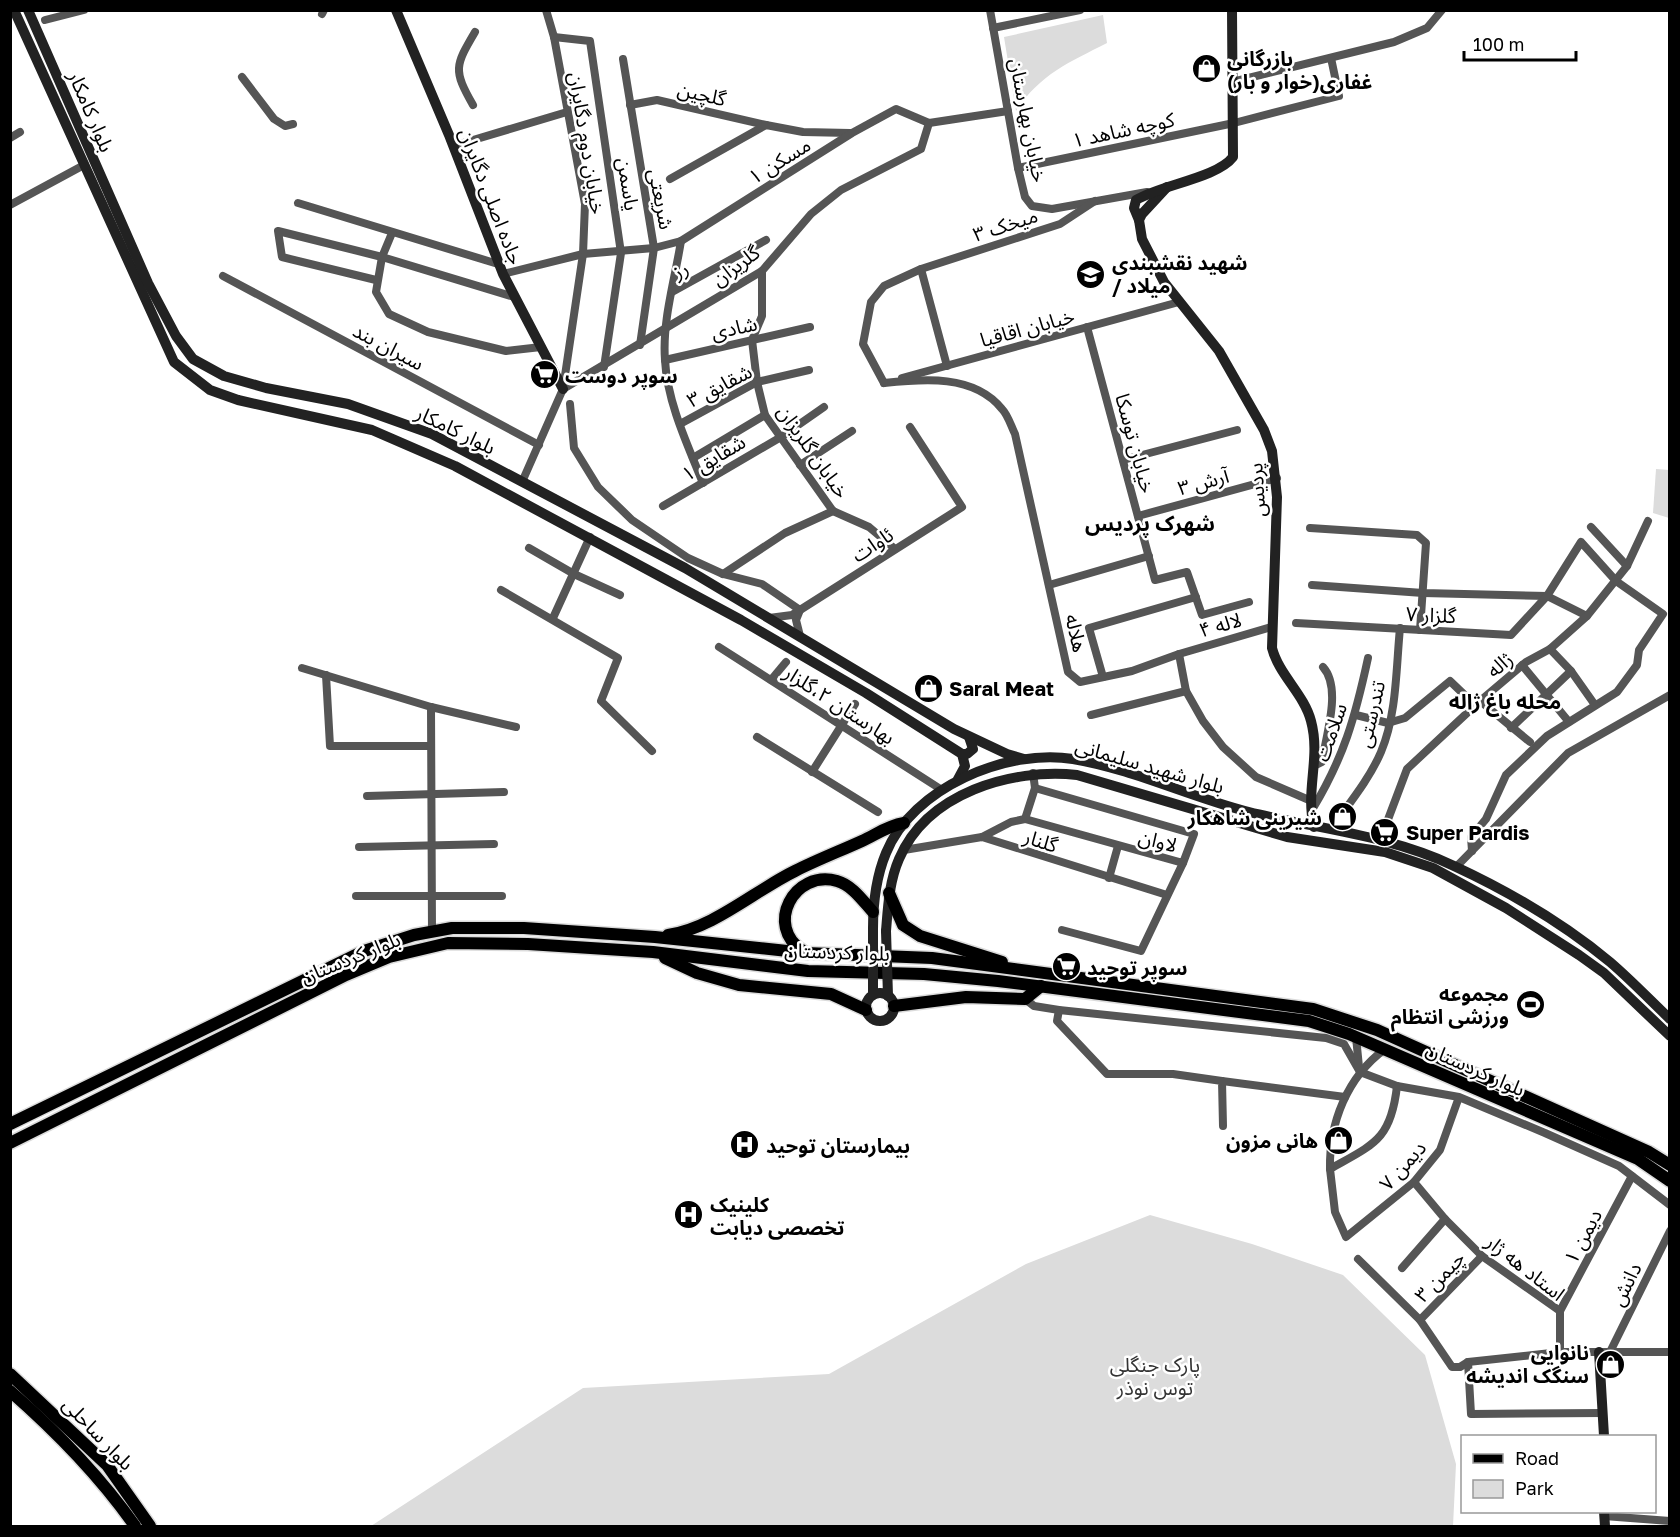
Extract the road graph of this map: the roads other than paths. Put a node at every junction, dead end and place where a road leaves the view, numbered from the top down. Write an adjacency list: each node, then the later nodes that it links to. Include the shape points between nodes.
1 (14, 10): 30 (main road, بلوار کامکار)
2 (28, 10): 66 (main road, بلوار کامکار, via 139,262 176,336 193,359 224,376)
3 (84, 10): 10 (street)
4 (396, 10): 29 (main road, جاده اصلی دگایران)
5 (546, 10): 13 (street, خیابان دوم دگایران)
6 (990, 10): 11 (street, خیابان بهارستان)
7 (1080, 10): 11 (street)
8 (1232, 10): 17 (main road)
9 (1442, 10): 14 (street, via 1427,28 1413,35)
10 (45, 20)
11 (993, 28): 20 (street, خیابان بهارستان)
12 (475, 32): 18 (street, via 459,60 459,81)
13 (554, 38): 21 (street, خیابان دوم دگایران); 43 (street, یاسمن, via 590,41)
14 (1331, 58): 17 (street); 23 (street, کوچه شاهد ۱, via 1340,96)
15 (623, 59): 19 (street, شریعتی)
16 (242, 77): 24 (street, via 274,119 285,126)
17 (1232, 82): 23 (main road)
18 (473, 105)
19 (630, 105): 25 (street, گلچین, via 657,100); 42 (street, شریعتی)
20 (1008, 111): 22 (street); 31 (street, خیابان بهارستان)
21 (567, 112): 29 (street); 44 (street, خیابان دوم دگایران, via 585,204)
22 (929, 123): 27 (street, مسکن ۱, via 896,109); 48 (street, گلریزان, via 921,149 841,190 812,213)
23 (1234, 123): 31 (street, کوچه شاهد ۱); 33 (main road, خیابان بهارستان, via 1233,157 1228,163)
24 (294, 124)
25 (766, 125): 27 (street, گلچین, via 803,132); 32 (street)
26 (20, 132): 28 (street)
27 (852, 133): 41 (street, مسکن ۱)
28 (10, 138)
29 (453, 146): 46 (main road, جاده اصلی دگایران)
30 (84, 165): 37 (street); 70 (main road, بلوار کامکار, via 174,362 210,390)
31 (1018, 168): 35 (street, خیابان بهارستان, via 1025,197 1032,206 1052,209)
32 (670, 179)
33 (1167, 187): 34 (main road, خیابان بهارستان); 38 (main road)
34 (1151, 191): 35 (street, خیابان بهارستان); 38 (main road, via 1134,204)
35 (1095, 201): 47 (street, میخک ۳, via 1060,224)
36 (298, 203): 39 (street)
37 (10, 205)
38 (1138, 220): 53 (main road, پردیس, via 1156,268)
39 (392, 233): 45 (street); 46 (street)
40 (766, 240): 51 (street, رز)
41 (681, 241): 42 (street, مسکن ۱); 51 (street)
42 (654, 249): 43 (street, مسکن ۱); 58 (street, شریعتی)
43 (621, 253): 44 (street, مسکن ۱); 62 (street, یاسمن)
44 (583, 254): 46 (street, مسکن ۱); 67 (street, خیابان دوم دگایران)
45 (382, 257): 50 (street); 50 (street, via 278,231 282,257); 52 (street)
46 (500, 269): 52 (main road, جاده اصلی دگایران)
47 (921, 269): 61 (street); 65 (street, میخک ۳, via 884,286 871,302 863,344)
48 (762, 271): 56 (street, گلریزان); 57 (street, خیابان گلریزان, via 762,316)
49 (222, 276): 79 (street, سیران بند)
50 (376, 280): 59 (street, via 376,292 389,314 428,332 506,351)
51 (672, 292): 56 (street)
52 (514, 297): 59 (main road, جاده اصلی دگایران)
53 (1179, 302): 55 (street, خیابان اقاقیا); 83 (main road, پردیس, via 1226,362 1264,430)
54 (810, 327): 57 (street, شادی)
55 (1087, 327): 61 (street, خیابان اقاقیا); 81 (street, خیابان توسکا)
56 (666, 329): 58 (street, گلریزان); 60 (street)
57 (752, 340): 60 (street, شادی); 64 (street, خیابان گلریزان)
58 (640, 345): 62 (street, گلریزان)
59 (541, 347): 67 (main road, جاده اصلی دگایران)
60 (665, 360): 74 (street)
61 (947, 366): 65 (street, خیابان اقاقیا)
62 (604, 367): 67 (street, گلریزان)
63 (809, 370): 64 (street, شقایق ۳)
64 (757, 382): 73 (street, خیابان گلریزان); 74 (street, شقایق ۳)
65 (884, 383): 100 (street, هلاله, via 965,384 1003,409 1015,434)
66 (266, 388): 68 (main road, بلوار کامکار); 70 (main road, via 269,397)
67 (563, 389): 79 (street, خیابان دوم دگایران)
68 (285, 392): 72 (main road, via 278,398); 84 (main road, بلوار کامکار, via 394,418)
69 (570, 404): 98 (street, via 574,448 598,487 632,520 688,558)
70 (264, 407): 72 (main road, بلوار کامکار)
71 (824, 407): 78 (street, شقایق ۱)
72 (279, 411): 92 (main road, بلوار کامکار, via 372,430 418,448)
73 (765, 415): 78 (street, خیابان گلریزان); 80 (street)
74 (680, 423): 80 (street)
75 (910, 427): 94 (street, ئاوات, via 962,507)
76 (1237, 430): 81 (street)
77 (852, 431): 82 (street)
78 (781, 437): 82 (street, خیابان گلریزان); 85 (street, شقایق ۱)
79 (539, 445): 84 (street, خیابان دوم دگایران)
80 (693, 458): 85 (street)
81 (1123, 460): 88 (street, خیابان توسکا)
82 (800, 465): 87 (street, خیابان گلریزان)
83 (1277, 478): 88 (street, آرش ۳); 113 (main road, پردیس)
84 (522, 482): 111 (main road, بلوار کامکار, via 685,568)
85 (703, 483): 86 (street, شقایق ۱)
86 (663, 506)
87 (833, 511): 94 (street, خیابان گلریزان, via 869,527); 98 (street, via 785,533)
88 (1138, 516): 95 (street, خیابان توسکا)
89 (1648, 521): 96 (street, ژاله)
90 (1591, 527): 96 (street)
91 (1310, 528): 103 (street, via 1417,535 1426,543)
92 (590, 537): 97 (street); 148 (main road, بلوار کامکار, via 866,693)
93 (529, 548): 97 (street)
94 (895, 549): 108 (street, ئاوات)
95 (1149, 556): 100 (street); 105 (street, خیابان توسکا, via 1155,580 1187,572)
96 (1627, 566): 99 (street, ژاله)
97 (573, 574): 104 (street); 110 (street)
98 (723, 574): 108 (street, via 762,584)
99 (1615, 581): 106 (street, گلزار ۷, via 1581,542); 109 (street, ژاله); 134 (street, via 1663,614 1640,650 1637,665 1617,692)
100 (1048, 585): 127 (street, هلاله, via 1068,672 1080,682)
101 (1312, 585): 103 (street)
102 (501, 590): 110 (street)
103 (1423, 593): 106 (street); 115 (street)
104 (620, 595)
105 (1196, 597): 107 (street, via 1202,615); 127 (street, via 1089,628)
106 (1547, 597): 109 (street); 115 (street, گلزار ۷, via 1511,635)
107 (1249, 602)
108 (800, 610): 111 (street, ئاوات); 116 (street, via 796,620)
109 (1587, 616): 118 (street, ژاله)
110 (553, 618): 147 (street, via 618,658 601,701)
111 (769, 618): 116 (main road, بلوار کامکار)
112 (1296, 622): 114 (street, گلزار ۷)
113 (1271, 627): 119 (street, لاله ۴); 150 (main road, پردیس, via 1274,657 1311,718)
114 (1400, 628): 115 (street, گلزار ۷); 139 (street, تندرستی)
115 (1420, 630)
116 (800, 636): 144 (main road, بلوار کامکار)
117 (719, 647): 128 (street, بهارستان ۲،گلزار)
118 (1550, 649): 122 (street, ژاله); 125 (street)
119 (1179, 654): 127 (street, هلاله); 129 (street)
120 (1368, 658): 137 (street, سلامت)
121 (786, 662): 128 (street)
122 (1522, 665): 130 (street); 132 (street, ژاله)
123 (1323, 667): 150 (street, via 1330,675 1331,701 1322,762)
124 (302, 668): 126 (street)
125 (1571, 671): 130 (street); 134 (street)
126 (326, 675): 135 (street); 146 (street, via 330,746)
127 (1103, 678)
128 (771, 680): 140 (street, بهارستان ۲،گلزار)
129 (1186, 691): 136 (street); 161 (street, via 1224,747 1256,777)
130 (1546, 694): 138 (street); 142 (street)
131 (1670, 695): 177 (street, via 1568,753)
132 (1478, 703): 139 (street, via 1448,682 1405,717); 142 (street); 171 (street, ژاله, via 1407,769)
133 (855, 704): 140 (street)
134 (1595, 705): 138 (street)
135 (431, 707): 141 (street); 146 (street)
136 (1091, 715)
137 (1356, 715): 139 (street); 165 (street, سلامت, via 1335,772)
138 (1569, 722): 177 (street, via 1547,736 1506,775 1486,819 1471,837)
139 (1388, 723): 169 (street, تندرستی, via 1381,751)
140 (843, 726): 151 (street); 156 (street, بهارستان ۲،گلزار)
141 (516, 727)
142 (1511, 728): 145 (street)
143 (757, 737): 151 (street)
144 (969, 737): 148 (main road, via 973,749); 149 (main road, بلوار کامکار)
145 (1530, 742)
146 (431, 746): 159 (street)
147 (652, 751)
148 (962, 754): 153 (main road, via 965,766)
149 (1024, 759): 153 (main road, بلوار شهید سلیمانی); 154 (main road, بلوار شهید سلیمانی, via 1072,759)
150 (1314, 766): 161 (main road, پردیس)
151 (812, 772): 164 (street)
152 (1033, 773): 155 (street); 162 (main road, بلوار شهید سلیمانی, via 1077,775); 176 (main road, بلوار شهید سلیمانی, via 1005,778 942,807 914,831)
153 (958, 779): 156 (main road, بلوار شهید سلیمانی)
154 (1168, 786): 158 (main road, بلوار شهید سلیمانی); 162 (main road)
155 (1035, 788): 166 (street); 178 (street, لاوان, via 1194,834)
156 (942, 790): 167 (main road, بلوار شهید سلیمانی)
157 (504, 792): 159 (street)
158 (1184, 792): 163 (main road); 168 (main road, بلوار شهید سلیمانی)
159 (431, 793): 160 (street); 173 (street)
160 (367, 796)
161 (1309, 800): 165 (main road, پردیس)
162 (1163, 801): 163 (main road, بلوار شهید سلیمانی)
163 (1180, 806): 202 (main road, بلوار شهید سلیمانی, via 1287,837 1385,852 1433,868 1580,955)
164 (878, 812)
165 (1311, 812): 168 (main road, پردیس)
166 (1025, 819): 170 (street); 174 (street, لاوان)
167 (904, 824): 186 (main road, بلوار شهید سلیمانی, via 886,851); 189 (main road, via 889,825 794,871 687,931)
168 (1314, 827): 169 (main road, بلوار شهید سلیمانی)
169 (1331, 829): 171 (main road, بلوار شهید سلیمانی)
170 (982, 837): 176 (street, گلنار); 180 (street, گلنار)
171 (1381, 838): 179 (main road, بلوار شهید سلیمانی)
172 (494, 844): 173 (street)
173 (431, 846): 175 (street); 183 (street)
174 (1118, 846): 178 (street, لاوان); 180 (street)
175 (359, 847)
176 (904, 850): 181 (main road, بلوار شهید سلیمانی)
177 (1472, 851): 179 (street)
178 (1183, 863): 182 (street)
179 (1456, 867): 200 (main road, بلوار شهید سلیمانی, via 1571,933 1609,962)
180 (1109, 879): 182 (street, گلنار)
181 (889, 893): 192 (main road, via 903,925 920,936); 196 (main road, بلوار شهید سلیمانی, bridge, via 886,931)
182 (1167, 895): 187 (street, via 1141,951)
183 (432, 896): 184 (street); 185 (street); 188 (street)
184 (501, 896)
185 (356, 897)
186 (873, 912): 191 (main road, via 856,893 837,881 818,881 798,889 786,906 785,928 791,944); 194 (main road, بلوار شهید سلیمانی, bridge)
187 (1062, 930)
188 (432, 932): 189 (main road, بلوار کردستان, via 452,928 524,928); 197 (main road, بلوار کردستان, via 364,951)
189 (655, 937): 191 (main road, بلوار کردستان)
190 (653, 952): 193 (main road, بلوار کردستان, via 759,967 924,974); 198 (main road, via 697,973 739,985 831,994); 201 (main road, بلوار کردستان, via 448,943 389,957)
191 (806, 954): 192 (main road, بلوار کردستان, via 932,958)
192 (1023, 969): 213 (main road, بلوار کردستان, via 1313,1009 1356,1022 1649,1152)
193 (1041, 986): 195 (main road); 203 (main road, بلوار کردستان, via 1309,1021)
194 (873, 995): 196 (main road, via 881,993); 198 (main road)
195 (1024, 999): 196 (main road); 199 (street, via 1034,1006)
196 (891, 1001): 198 (main road, via 890,1017 879,1021)
197 (247, 1008): 201 (main road); 210 (main road, بلوار کردستان)
198 (866, 1010)
199 (1059, 1010): 205 (street, via 1326,1038 1344,1044); 206 (street, via 1057,1021 1107,1074 1173,1074)
200 (1670, 1019)
201 (254, 1021): 212 (main road, بلوار کردستان)
202 (1670, 1036)
203 (1356, 1037): 204 (main road, بلوار کردستان); 205 (street)
204 (1385, 1049): 205 (street); 216 (main road, بلوار کردستان, via 1638,1159)
205 (1360, 1072): 207 (street); 208 (street)
206 (1221, 1081): 208 (street); 211 (street)
207 (1397, 1086): 209 (street); 214 (street, via 1394,1113 1381,1137)
208 (1345, 1097): 214 (street, via 1330,1143)
209 (1459, 1097): 215 (street, via 1619,1166); 217 (street, دیمن ۷, via 1440,1150)
210 (10, 1124)
211 (1223, 1126)
212 (10, 1143)
213 (1670, 1165)
214 (1330, 1169): 217 (street, دیمن ۷, via 1335,1212 1346,1237)
215 (1632, 1176): 218 (street); 224 (street, دیمن ۱)
216 (1670, 1181)
217 (1414, 1182): 219 (street, استاد هه ژار)
218 (1670, 1205)
219 (1445, 1219): 221 (street, استاد هه ژار); 223 (street)
220 (1670, 1231): 228 (street, دانش)
221 (1482, 1256): 224 (street, استاد هه ژار); 225 (street, چیمن ۳)
222 (1358, 1259): 225 (street)
223 (1402, 1268)
224 (1560, 1311): 226 (street, استاد هه ژار)
225 (1420, 1320): 230 (street, via 1452,1367)
226 (1560, 1352): 227 (street); 230 (street)
227 (1599, 1352): 228 (street); 233 (main road)
228 (1611, 1352): 229 (street)
229 (1670, 1352)
230 (1468, 1362): 233 (street, via 1471,1414)
231 (10, 1374): 239 (main road, بلوار ساحلی, via 107,1465)
232 (10, 1391): 238 (main road, بلوار ساحلی, via 70,1445)
233 (1603, 1413): 234 (main road)
234 (1604, 1435)
235 (1604, 1518): 236 (street)
236 (1628, 1518): 237 (street); 240 (street)
237 (1670, 1521)
238 (135, 1527)
239 (150, 1527)
240 (1634, 1527)

